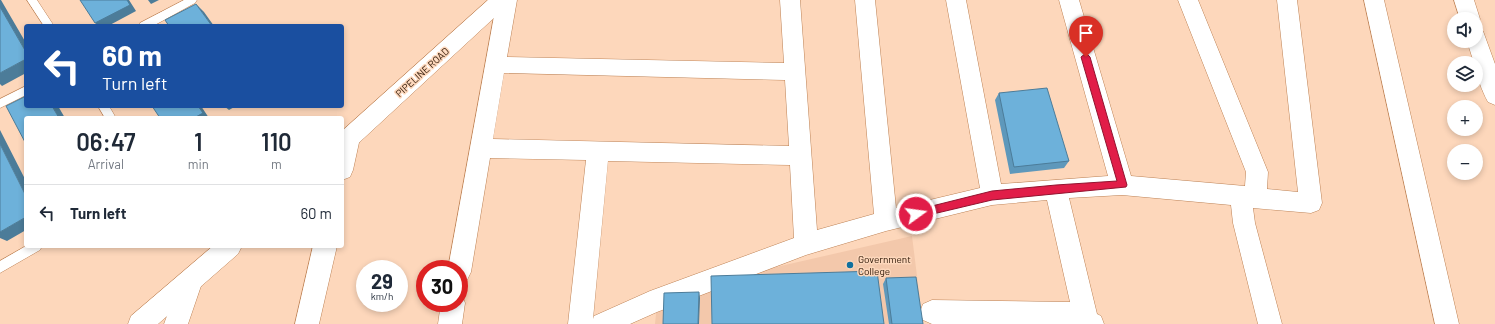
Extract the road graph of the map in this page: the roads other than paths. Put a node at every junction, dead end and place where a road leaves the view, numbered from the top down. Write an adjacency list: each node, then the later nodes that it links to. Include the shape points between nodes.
1 (32, 0): 14 (lane)
2 (192, 0): 15 (lane)
3 (501, 0): 22 (street, PIPELINE ROAD)
4 (507, 0): 17 (street)
5 (790, 0): 18 (street)
6 (865, 0): 31 (street)
7 (956, 0): 29 (street)
8 (1069, 0): 27 (street)
9 (1188, 0): 30 (street, via 1256,172 1257,187 1252,194)
10 (1287, 0): 30 (street, via 1311,203)
11 (1374, 0): 49 (street)
12 (1464, 0): 13 (street)
13 (1468, 12)
14 (48, 24)
15 (148, 24)
16 (1480, 48): 20 (street)
17 (496, 65): 18 (street); 23 (street)
18 (794, 72): 26 (street)
19 (24, 91): 21 (lane)
20 (1495, 96)
21 (0, 104)
22 (346, 141): 25 (street)
23 (481, 148): 24 (street); 36 (street)
24 (598, 151): 26 (street); 46 (street)
25 (344, 156)
26 (800, 156): 32 (street)
27 (1122, 185): 28 (street); 30 (street)
28 (1056, 189): 29 (street); 41 (street)
29 (992, 196): 31 (street)
30 (1242, 197): 48 (street, via 1244,223)
31 (886, 221): 32 (street)
32 (806, 244): 47 (street, via 650,303)
33 (33, 248): 37 (lane)
34 (228, 248): 38 (street)
35 (325, 248): 44 (street)
36 (461, 260)
37 (0, 267)
38 (190, 283): 42 (street); 43 (street)
39 (452, 312): 45 (street)
40 (932, 312): 41 (street)
41 (1088, 319)
42 (140, 324)
43 (176, 324)
44 (307, 324)
45 (450, 324)
46 (580, 324)
47 (603, 324)
48 (1270, 324)
49 (1447, 324)

